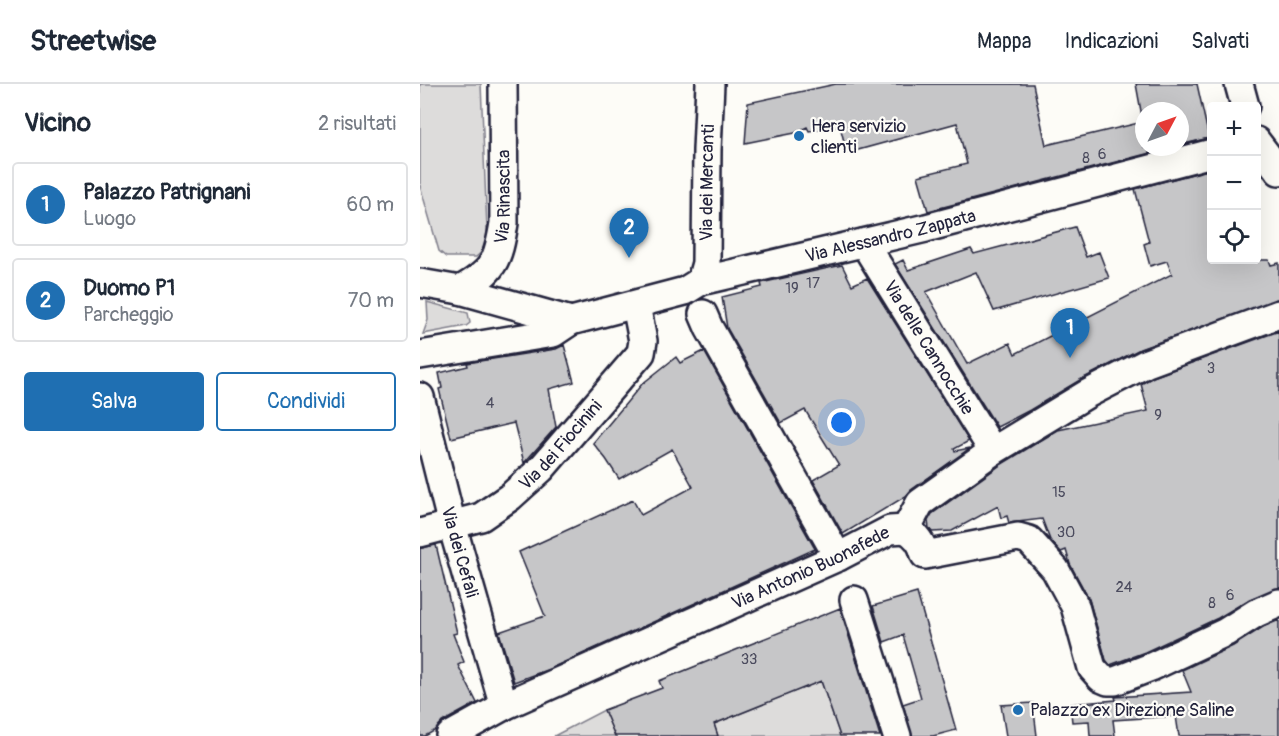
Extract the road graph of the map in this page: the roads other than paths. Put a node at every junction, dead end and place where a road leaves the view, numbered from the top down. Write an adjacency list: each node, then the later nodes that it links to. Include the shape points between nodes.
1 (503, 84): 11 (street, Via Rinascita, via 501,246 490,269)
2 (710, 84): 9 (street, Via dei Mercanti, via 706,262)
3 (1239, 84): 4 (street)
4 (1244, 102)
5 (1261, 146): 7 (street)
6 (1207, 154): 8 (street, Via Alessandro Zappata)
7 (1279, 171)
8 (864, 243): 9 (street, Via Alessandro Zappata); 18 (street, Via delle Cannocchie)
9 (701, 281): 12 (street, Via Alessandro Zappata, via 685,291)
10 (420, 283): 11 (street, Via Alessandro Zappata)
11 (460, 290): 15 (street, Via Alessandro Zappata)
12 (636, 305): 15 (street, Via Alessandro Zappata); 19 (street, Via dei Fiocinini, via 643,341 641,353 631,366 541,469 510,497 481,517)
13 (703, 314): 22 (street)
14 (1279, 314): 18 (street, Via Antonio Buonafede, via 1147,363)
15 (571, 321): 16 (street, Via Alessandro Zappata, via 553,333)
16 (420, 355)
17 (420, 398): 19 (street, Via dei Cefali)
18 (993, 451): 20 (street, Via Antonio Buonafede, via 920,503)
19 (453, 525): 21 (street, Via dei Fiocinini); 25 (street, Via dei Cefali)
20 (906, 529): 22 (street, Via Antonio Buonafede, via 890,531); 24 (street, via 923,546 925,555 1018,537 1029,540 1055,569 1075,606 1092,668 1108,681 1151,668)
21 (420, 532)
22 (838, 557): 25 (street, Via Antonio Buonafede)
23 (854, 600): 27 (street)
24 (1279, 603)
25 (504, 706): 26 (street, Via Antonio Buonafede)
26 (450, 736)
27 (897, 736)

